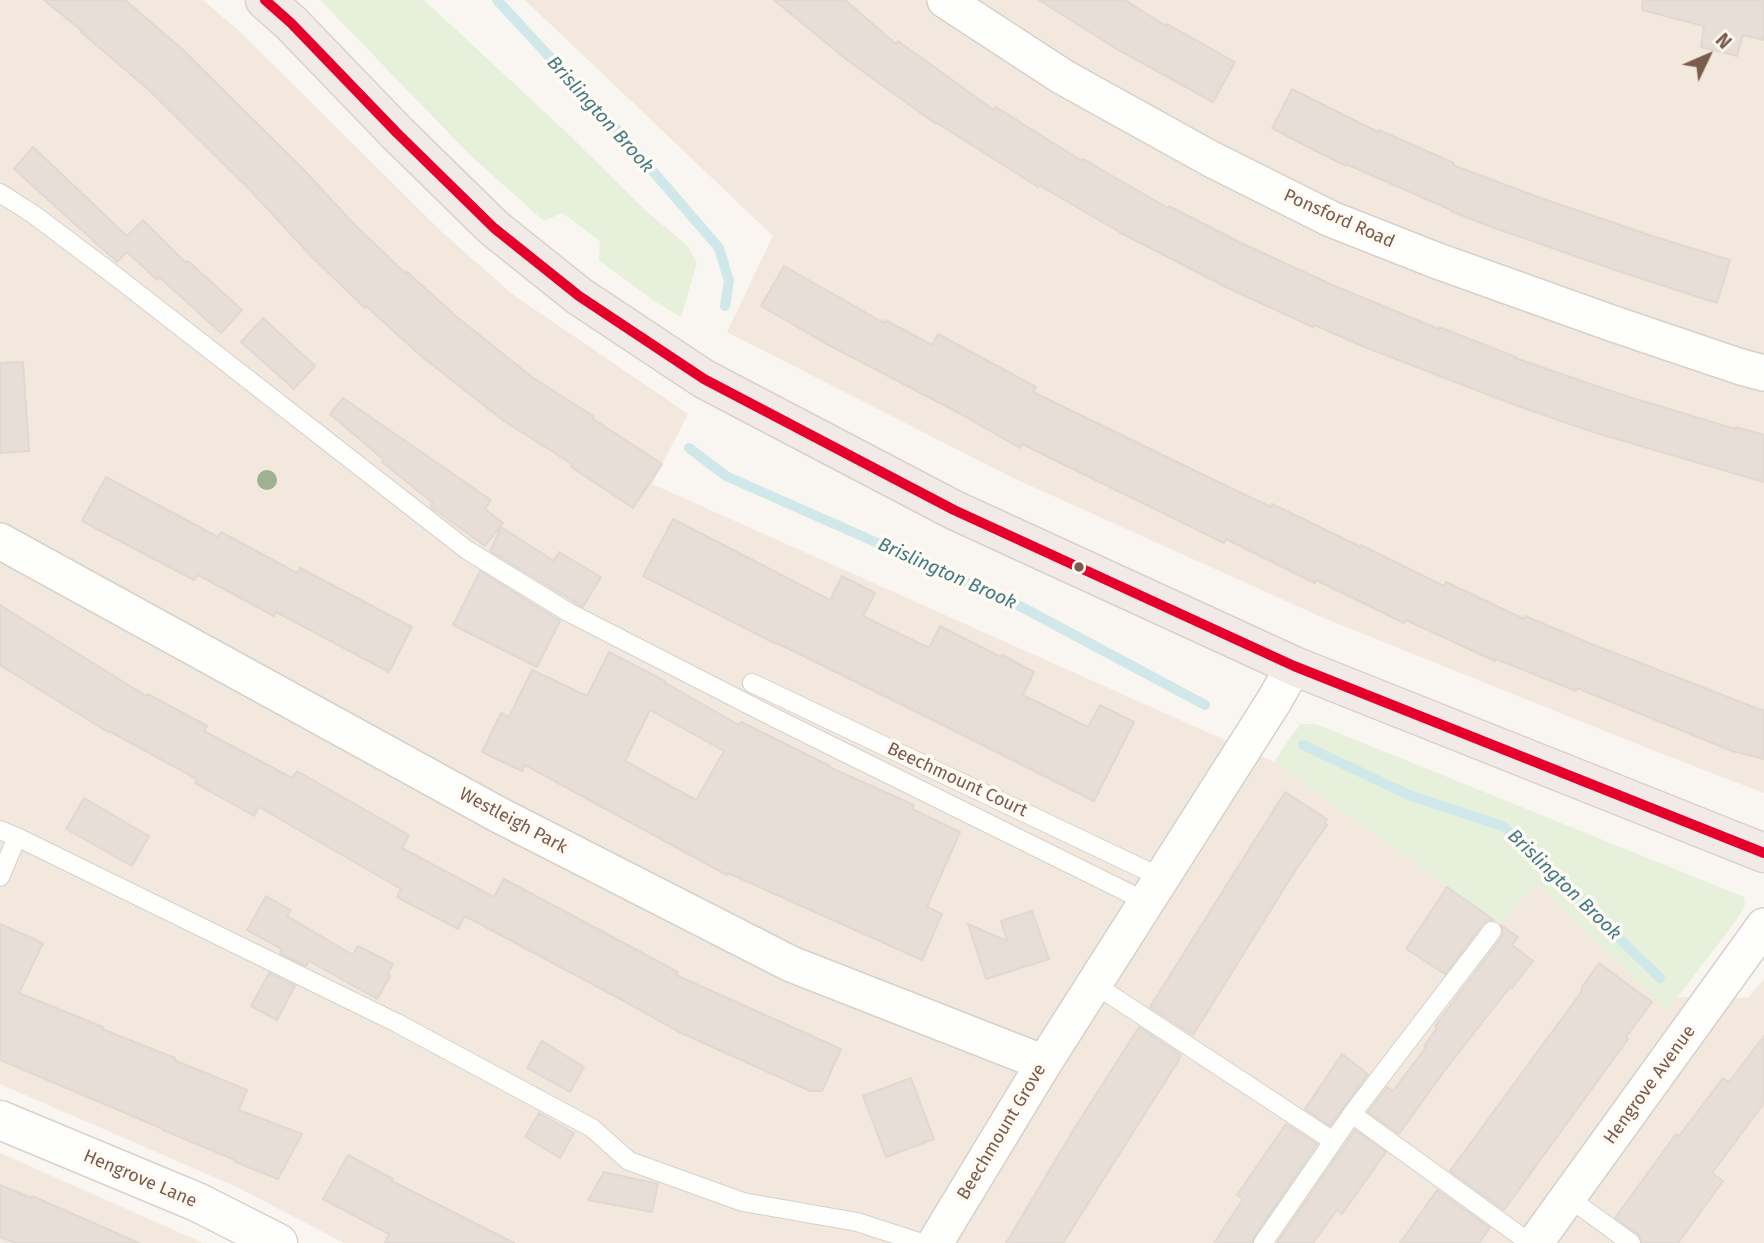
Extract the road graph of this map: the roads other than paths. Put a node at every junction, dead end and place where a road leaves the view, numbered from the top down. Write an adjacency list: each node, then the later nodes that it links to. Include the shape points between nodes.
1 (265, 0): 6 (highway, via 494,228 579,296 704,379 954,510)
2 (945, 0): 4 (street, Ponsford Road, via 1063,77 1331,219 1611,323)
3 (0, 193): 12 (lane, via 118,278 467,550 568,612 775,718)
4 (1764, 373)
5 (0, 541): 16 (street, Westleigh Park, via 499,815 791,964)
6 (1294, 666): 10 (highway); 12 (street, Beechmount Grove)
7 (752, 683): 12 (lane, Beechmount Court)
8 (0, 830): 9 (lane)
9 (17, 837): 11 (lane); 21 (lane, via 420,1035 592,1128 629,1161 743,1202 857,1222)
10 (1764, 853)
11 (0, 877)
12 (1154, 890): 15 (street, Beechmount Grove)
13 (1764, 926): 20 (street, Hengrove Avenue)
14 (1492, 932): 17 (lane)
15 (1094, 984): 16 (street, Beechmount Grove); 19 (lane)
16 (1044, 1063): 21 (street, Beechmount Grove)
17 (1352, 1114): 19 (lane); 24 (lane)
18 (0, 1120): 22 (street, Hengrove Lane, via 197,1202)
19 (1334, 1141): 23 (lane)
20 (1569, 1198): 24 (street, Hengrove Avenue); 25 (lane)
21 (935, 1242)
22 (278, 1243)
23 (1263, 1243)
24 (1532, 1243)
25 (1631, 1243)

